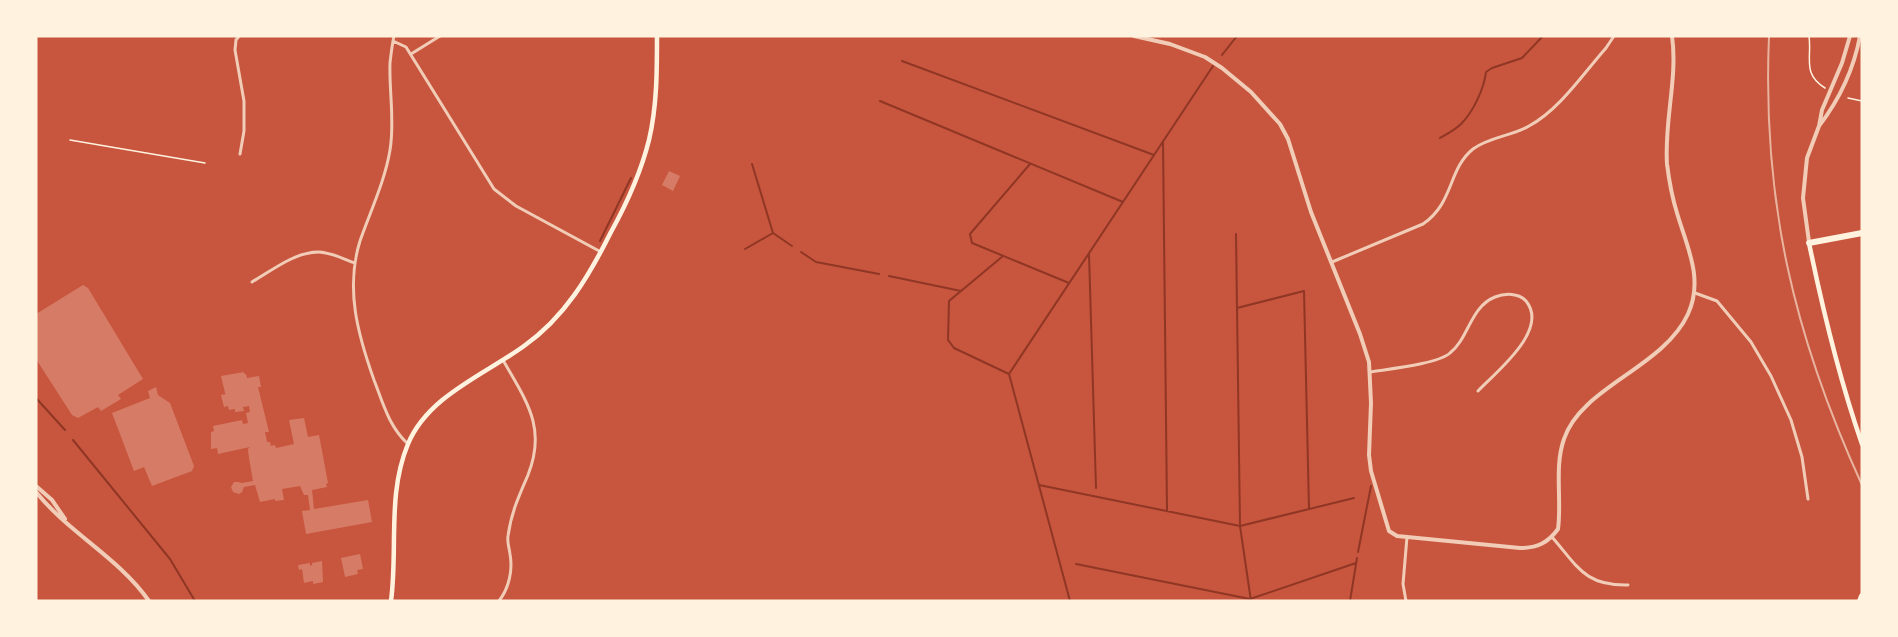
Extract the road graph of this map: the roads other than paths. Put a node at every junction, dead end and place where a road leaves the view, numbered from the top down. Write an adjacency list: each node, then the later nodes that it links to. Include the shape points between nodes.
1 (239, 36): 13 (street, via 235,50 244,112)
2 (394, 36): 10 (street)
3 (440, 36): 11 (street)
4 (657, 36): 16 (main road, via 656,89 649,140 631,192)
5 (1134, 36): 17 (street, via 1205,57 1268,109 1288,139)
6 (1614, 36): 17 (street, via 1545,116 1473,149 1457,170 1433,217)
7 (1672, 36): 20 (street, via 1667,165 1693,262)
8 (1850, 36): 12 (street)
9 (1860, 36): 12 (street, via 1842,90)
10 (393, 41): 11 (street); 18 (street, via 388,162)
11 (411, 54): 16 (street, via 494,189 516,206)
12 (1819, 126): 15 (street, via 1810,149 1803,198)
13 (240, 154)
14 (1862, 232): 15 (highway)
15 (1809, 243): 25 (main road, via 1827,325)
16 (601, 252): 21 (main road, via 560,314)
17 (1332, 262): 22 (street)
18 (355, 263): 19 (street, via 328,253 309,253); 24 (street, via 358,331 386,411)
19 (252, 282)
20 (1695, 293): 28 (street, via 1717,301 1771,376 1802,457); 31 (street, via 1683,324 1669,341 1579,412 1569,427 1561,452 1558,530)
21 (503, 360): 24 (main road, via 437,405); 36 (street, via 528,406 536,445 510,518 507,540 512,565)
22 (1370, 372): 23 (street, via 1444,358 1458,346 1485,303 1498,296 1521,297 1531,316 1529,334); 30 (street, via 1371,471 1387,527 1393,534)
23 (1478, 391)
24 (408, 444): 35 (main road, via 395,497)
25 (1862, 444)
26 (36, 486): 29 (street, via 52,500)
27 (36, 492): 29 (street)
28 (1808, 499)
29 (69, 525): 34 (street, via 120,567)
30 (1407, 537): 31 (street, via 1520,549 1536,547); 37 (street, via 1403,584)
31 (1552, 537): 32 (street, via 1588,577 1601,583)
32 (1628, 585)
33 (1862, 596): 38 (highway)
34 (149, 601)
35 (391, 601)
36 (499, 601)
37 (1406, 601)
38 (1860, 601)

